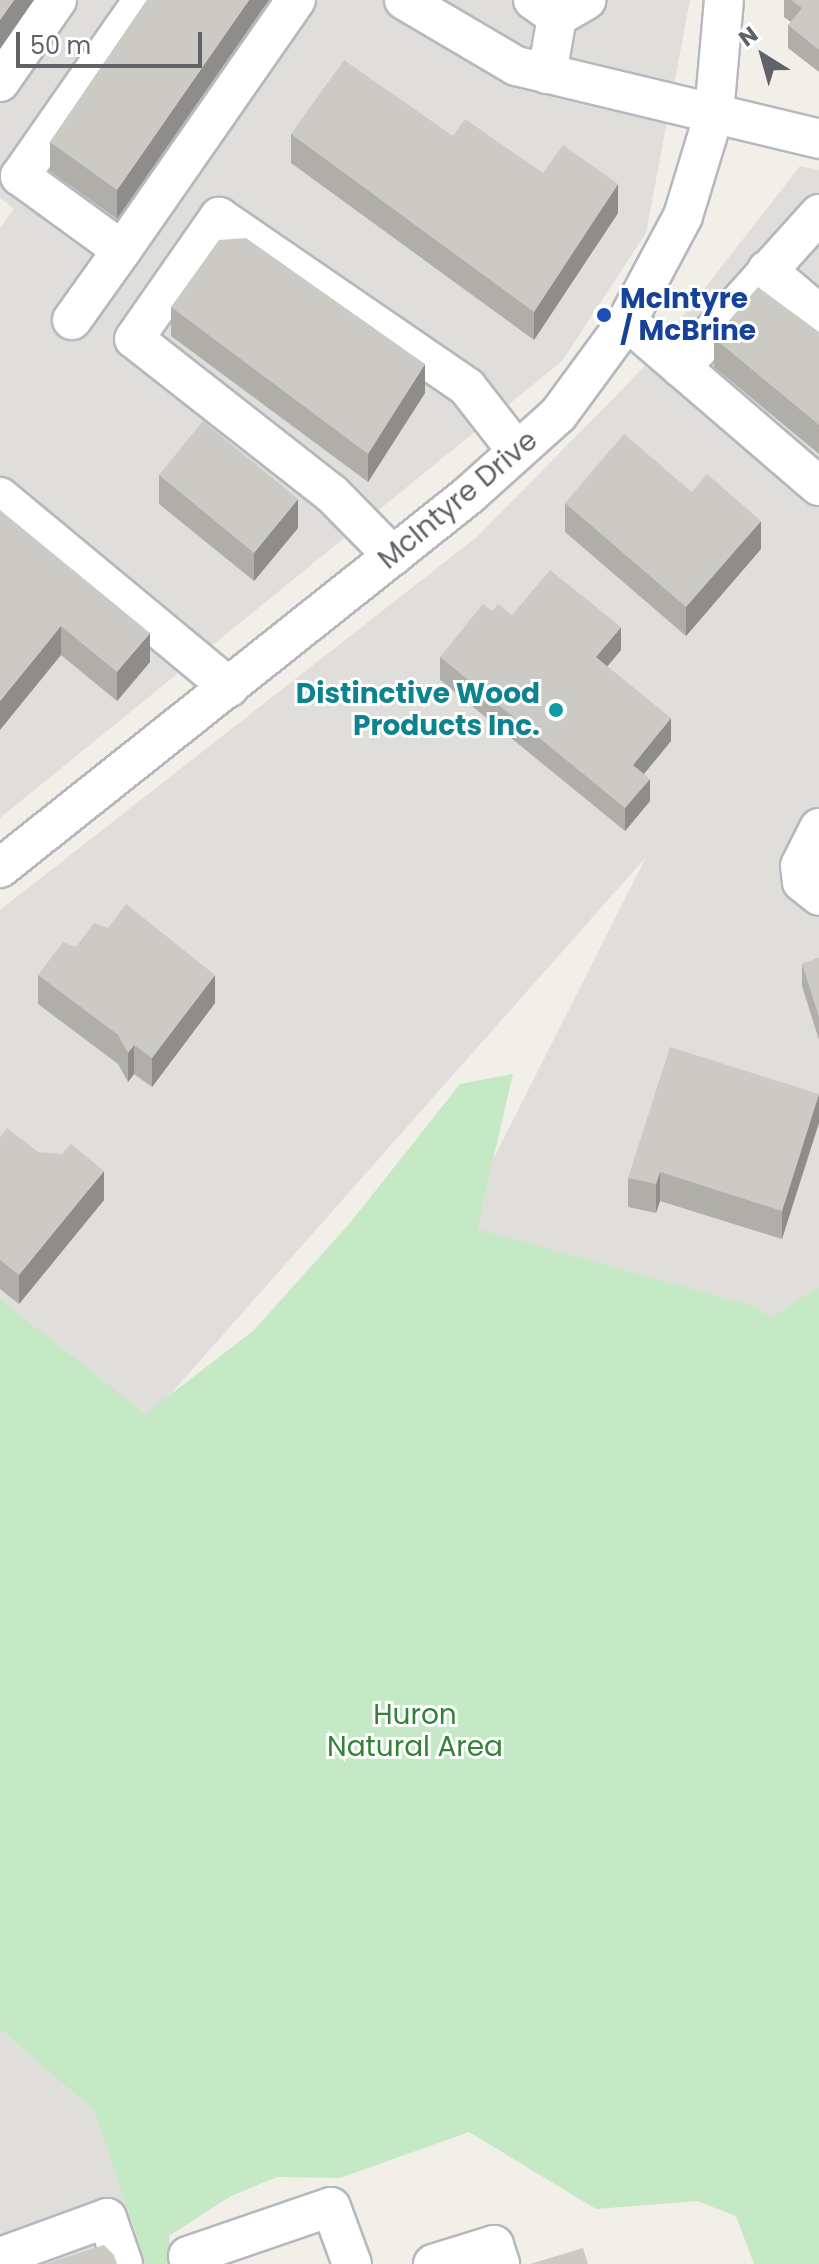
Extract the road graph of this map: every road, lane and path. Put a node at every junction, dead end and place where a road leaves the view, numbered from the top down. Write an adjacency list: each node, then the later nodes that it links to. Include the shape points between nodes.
1 (57, 0): 8 (street)
2 (143, 0): 12 (street, via 20,176)
3 (296, 0): 12 (street)
4 (404, 0): 7 (street, via 457,37)
5 (724, 0): 9 (street, McIntyre Drive)
6 (558, 6): 7 (street)
7 (547, 74): 9 (street)
8 (0, 82)
9 (714, 114): 10 (street); 16 (street, McIntyre Drive, via 683,216)
10 (819, 139)
11 (819, 214): 13 (street)
12 (122, 250): 15 (street)
13 (767, 270): 14 (street); 17 (street)
14 (819, 314)
15 (72, 320)
16 (627, 321): 17 (street); 18 (street, McIntyre Drive, via 558,415)
17 (681, 368): 19 (street)
18 (517, 451): 21 (street, McIntyre Drive); 21 (street, via 467,387 219,217 134,339 332,494)
19 (819, 486)
20 (0, 497): 22 (street)
21 (393, 556): 22 (street, McIntyre Drive)
22 (229, 687): 24 (street, McIntyre Drive)
23 (819, 828): 25 (street, via 800,866 802,882)
24 (0, 868)
25 (819, 896)
26 (0, 2257): 27 (street, via 107,2218)
27 (123, 2264)
28 (190, 2264): 29 (street, via 188,2256 331,2207)
29 (352, 2264)
30 (433, 2264): 31 (street, via 494,2245)
31 (500, 2264)

